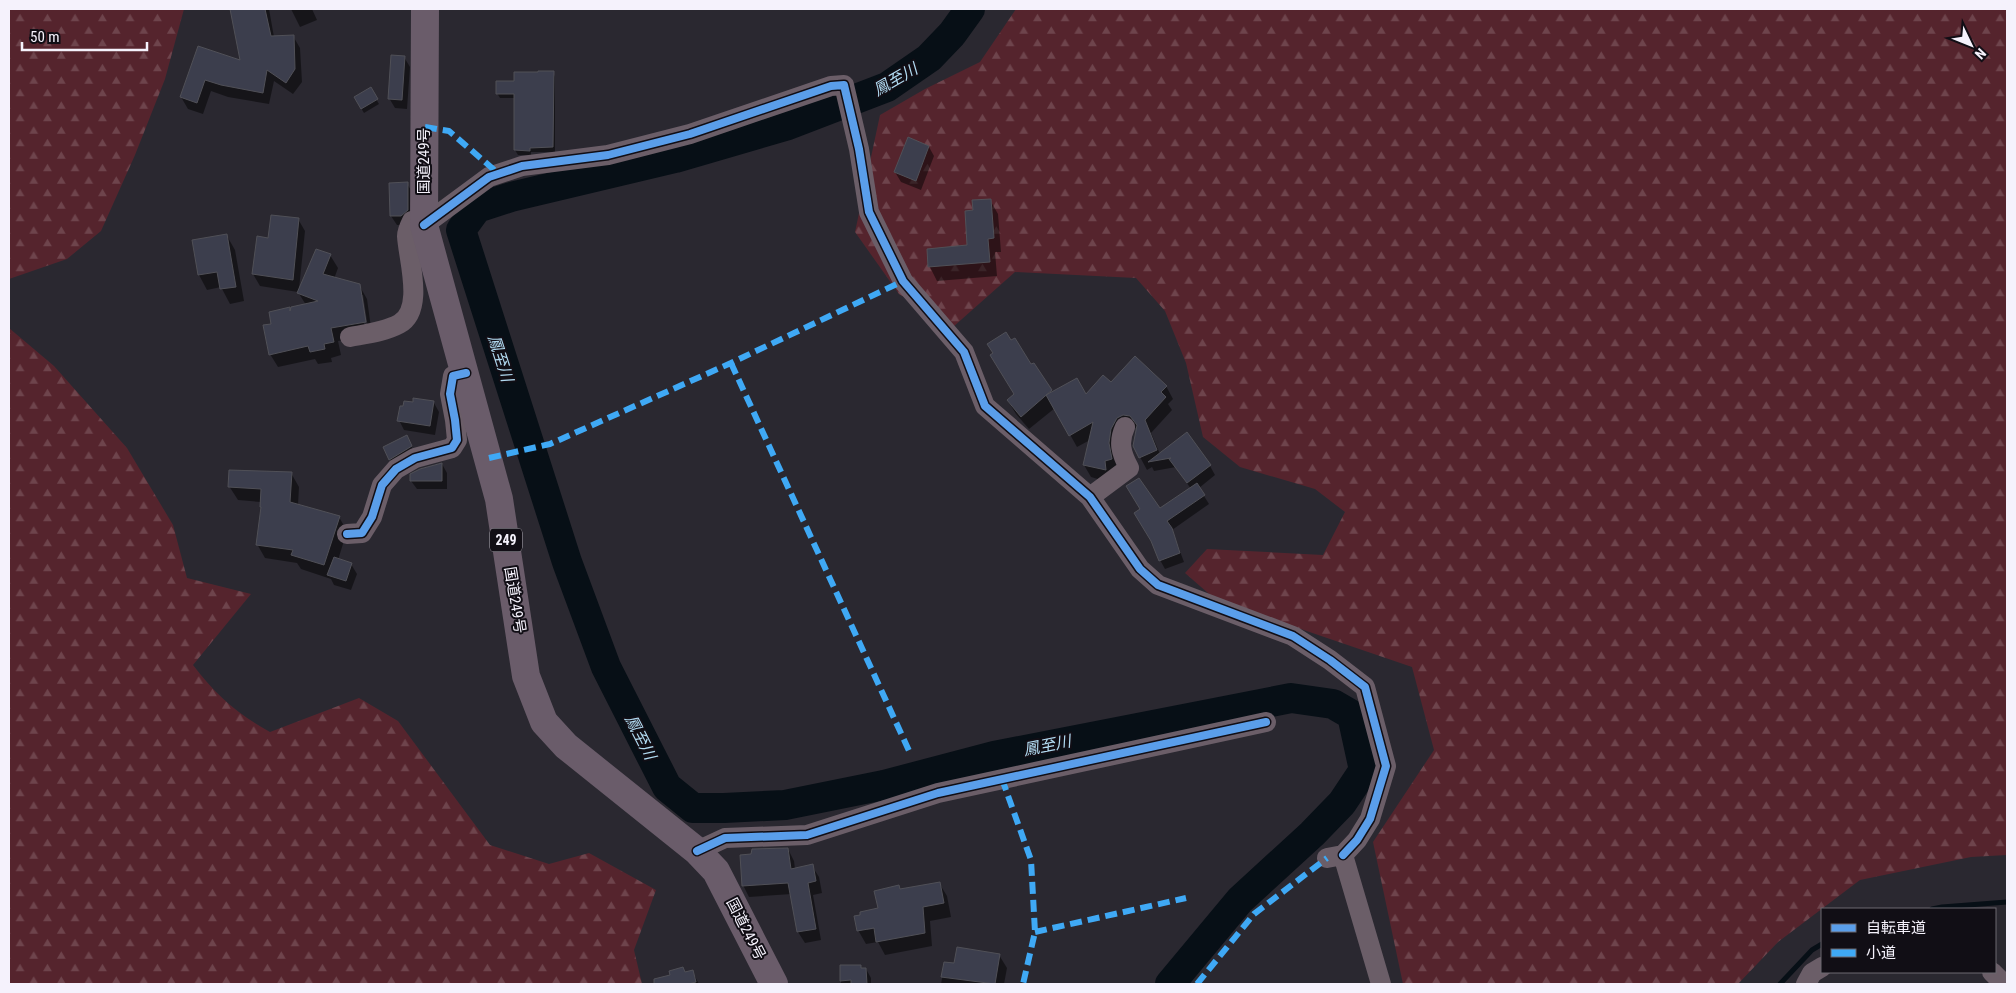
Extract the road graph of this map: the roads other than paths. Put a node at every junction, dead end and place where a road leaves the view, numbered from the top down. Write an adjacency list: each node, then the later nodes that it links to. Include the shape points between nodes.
1 (425, 9): 2 (highway, 国道249号 / 249)
2 (424, 222): 3 (street, via 412,221 407,233 413,282 409,314 390,328); 4 (highway, 国道249号 / 249); 6 (street, via 489,177 522,166 608,154 690,134 831,86 844,85 870,212 903,281 964,352 985,406)
3 (350, 337)
4 (466, 373): 7 (street, via 453,376 450,394 457,440 452,448 423,455 396,469 382,485 372,517 362,533); 9 (highway, 国道249号 / 249, via 499,499 526,676 544,722 566,746)
5 (1126, 427): 6 (street, via 1121,436 1121,447 1129,468)
6 (1090, 497): 13 (street, via 1140,569 1158,586 1293,636 1366,687 1386,766 1370,819 1357,840 1335,857)
7 (347, 534)
8 (1266, 722): 9 (street, via 938,793 807,835 725,838)
9 (697, 851): 12 (highway, 国道249号 / 249, via 716,871)
10 (1821, 968): 14 (street, via 1812,973)
11 (1993, 973): 15 (street)
12 (774, 984)
13 (1381, 984)
14 (1806, 984)
15 (2004, 984)

